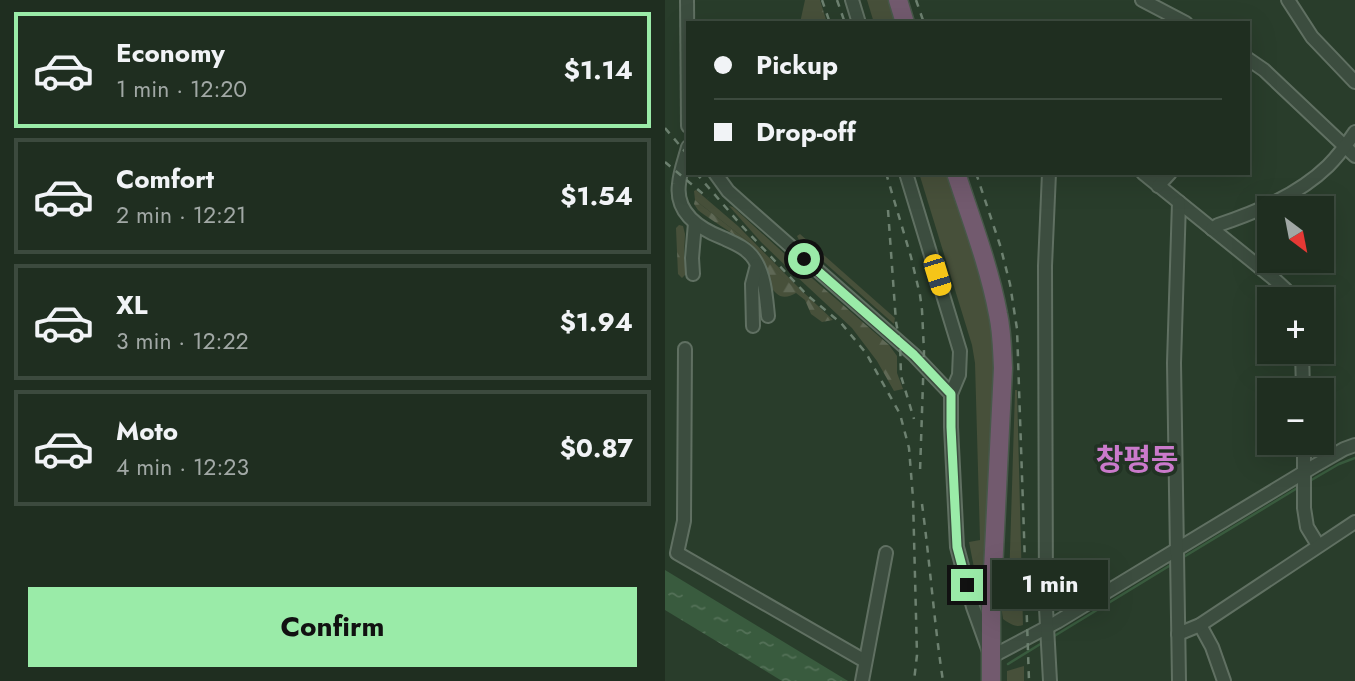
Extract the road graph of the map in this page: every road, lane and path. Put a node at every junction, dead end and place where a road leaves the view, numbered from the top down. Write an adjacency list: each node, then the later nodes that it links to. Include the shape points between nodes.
1 (687, 0): 6 (street)
2 (852, 0): 7 (street)
3 (898, 0): 8 (highway)
4 (1142, 0): 9 (street)
5 (1288, 0): 11 (street, via 1312,37)
6 (687, 21)
7 (858, 21)
8 (904, 21)
9 (1182, 21)
10 (1250, 60): 13 (street)
11 (1355, 82)
12 (1355, 132): 13 (street)
13 (1345, 146): 15 (street); 25 (street, via 1301,188)
14 (686, 155): 24 (street, via 678,191)
15 (1355, 156)
16 (716, 175): 32 (street, via 728,191 914,355)
17 (906, 175): 32 (street, via 960,351 959,375)
18 (957, 175): 43 (highway, via 992,287 1002,346)
19 (1049, 175): 42 (street, via 1045,266)
20 (1145, 175): 22 (street)
21 (1168, 175): 22 (street)
22 (1158, 186): 23 (street)
23 (1179, 202): 25 (street); 39 (street, via 1174,363)
24 (695, 223): 26 (street, via 745,249); 27 (street)
25 (1212, 229): 28 (street)
26 (757, 265): 29 (street); 30 (street, via 752,284)
27 (693, 274)
28 (1282, 287)
29 (768, 316)
30 (753, 326)
31 (685, 349): 44 (street, via 684,520 677,553)
32 (951, 394): 43 (street, via 957,547)
33 (1355, 446): 35 (street, via 1344,449)
34 (1304, 455): 35 (street)
35 (1304, 481): 37 (street, via 1307,527); 39 (street)
36 (1355, 522): 37 (street)
37 (1318, 545): 40 (street)
38 (886, 553): 44 (street)
39 (1178, 558): 41 (street); 42 (street)
40 (1200, 625): 41 (street); 49 (street)
41 (1178, 634): 48 (street)
42 (1048, 636): 43 (street); 47 (street)
43 (992, 657): 46 (highway)
44 (865, 661): 45 (street)
45 (862, 681)
46 (991, 681)
47 (1049, 681)
48 (1179, 681)
49 (1224, 681)

